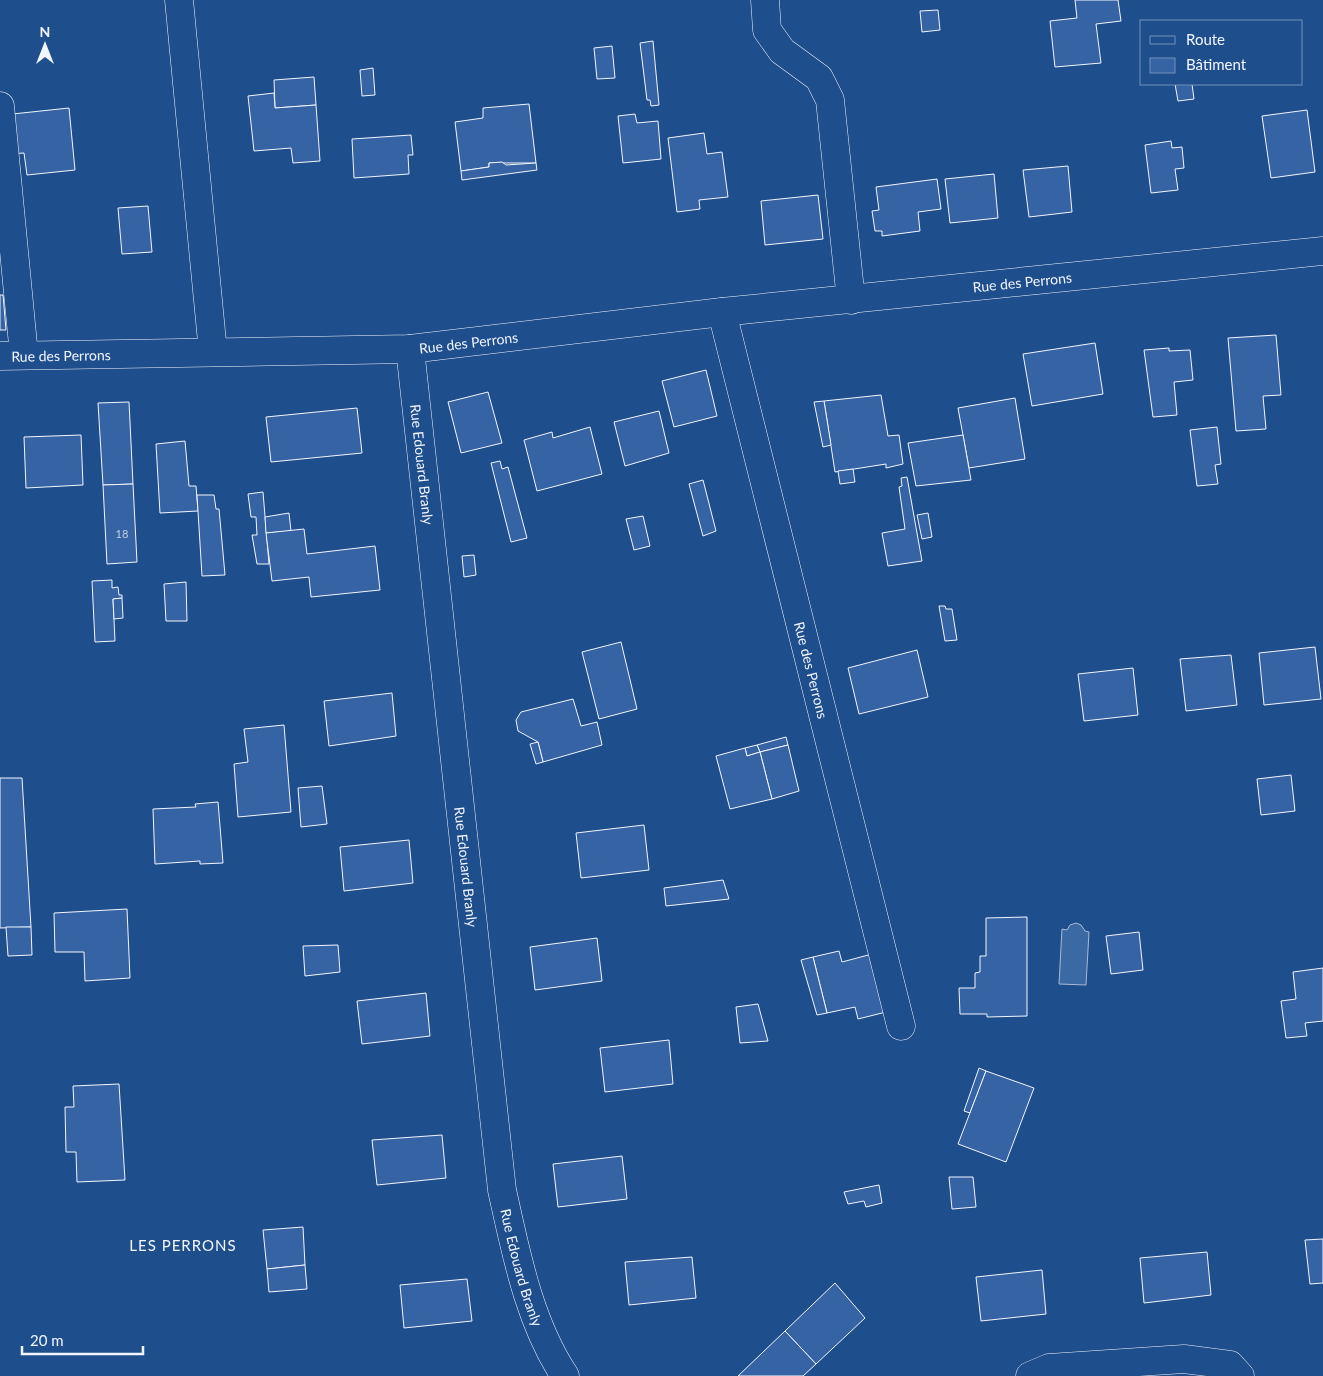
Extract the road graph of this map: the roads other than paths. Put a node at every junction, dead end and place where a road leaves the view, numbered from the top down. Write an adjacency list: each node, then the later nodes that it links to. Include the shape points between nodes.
1 (179, 0): 8 (street)
2 (765, 0): 5 (street, via 767,30 782,51 819,78 830,100)
3 (0, 106): 9 (street)
4 (1323, 251): 5 (street, Rue des Perrons)
5 (851, 300): 6 (street, Rue des Perrons)
6 (722, 312): 7 (street, Rue des Perrons); 10 (street, Rue des Perrons)
7 (410, 349): 8 (street, Rue des Perrons); 11 (street, Rue Edouard Branly, via 502,1190 522,1279 555,1361)
8 (213, 352): 9 (street, Rue des Perrons)
9 (12, 356)
10 (901, 1026)
11 (565, 1376)
12 (1030, 1376): 13 (street, via 1049,1368 1184,1358 1230,1365)
13 (1240, 1376)

